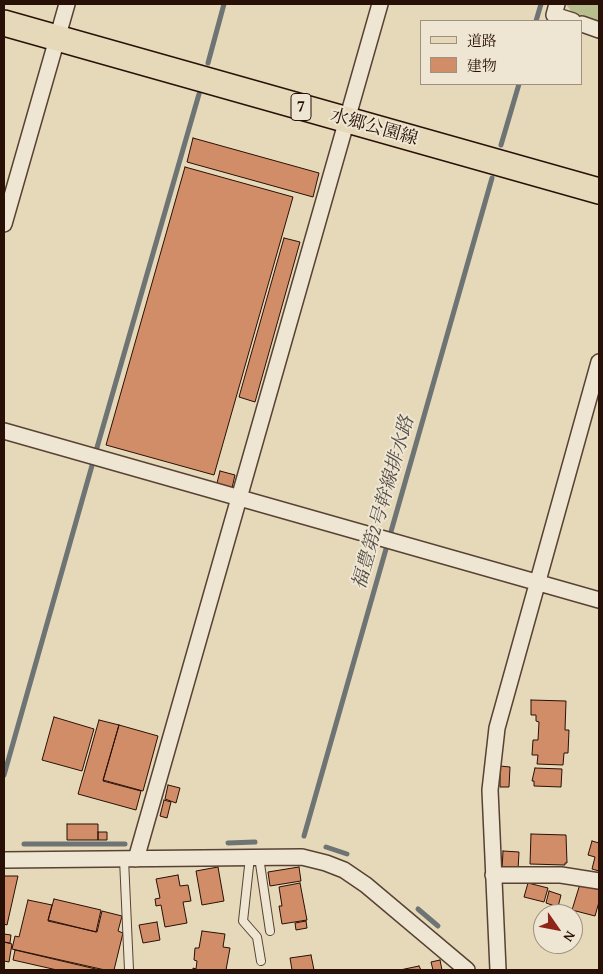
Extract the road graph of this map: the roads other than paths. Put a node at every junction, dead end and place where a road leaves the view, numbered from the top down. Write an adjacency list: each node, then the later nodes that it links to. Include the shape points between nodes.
1 (67, 4): 8 (street)
2 (380, 4): 9 (street)
3 (557, 4): 4 (street, via 554,15)
4 (570, 20)
5 (4, 23): 8 (main road, 水郷公園線 / 7)
6 (583, 24): 7 (street)
7 (599, 30)
8 (57, 38): 9 (main road, 水郷公園線 / 7); 11 (street)
9 (346, 120): 10 (main road, 水郷公園線 / 7); 14 (street)
10 (599, 191)
11 (4, 224)
12 (599, 362): 15 (street)
13 (4, 431): 14 (street)
14 (239, 498): 15 (street); 18 (street)
15 (537, 583): 16 (street); 20 (street, via 497,728 490,790)
16 (599, 600)
17 (254, 857): 18 (street); 22 (lane); 23 (lane, via 243,921 257,937); 25 (street, via 302,857 344,870)
18 (130, 859): 19 (street); 24 (lane)
19 (4, 860)
20 (493, 875): 21 (street, via 561,875); 26 (street)
21 (599, 881)
22 (270, 931)
23 (261, 961)
24 (129, 970)
25 (467, 970)
26 (498, 970)

